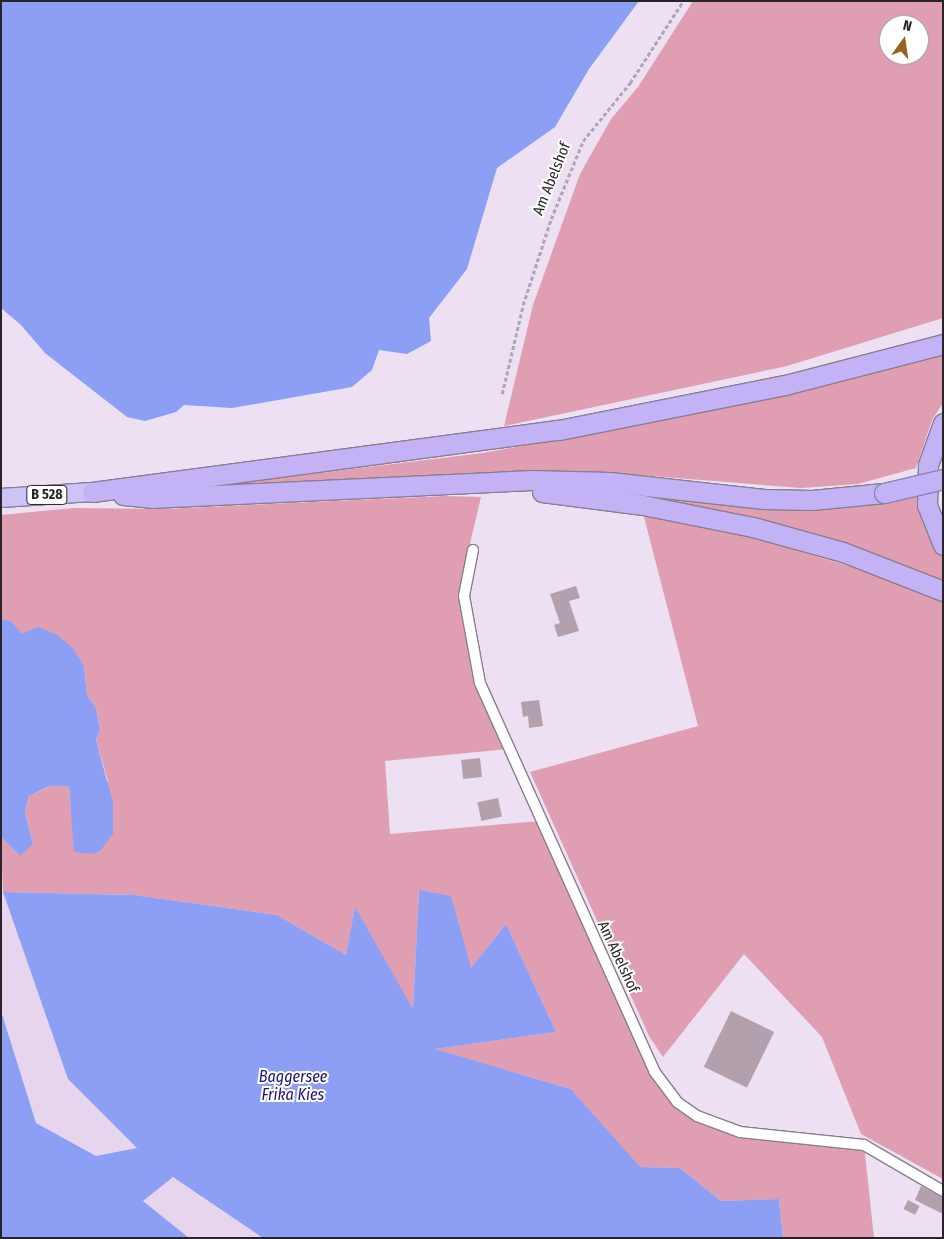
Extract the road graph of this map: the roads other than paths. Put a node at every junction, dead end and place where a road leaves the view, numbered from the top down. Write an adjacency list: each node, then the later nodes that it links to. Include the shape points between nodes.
1 (943, 344): 5 (highway, via 785,385 559,430)
2 (943, 423): 7 (highway, via 928,465 927,505)
3 (943, 479): 4 (highway, bridge, via 884,493 812,500 764,499 610,482 524,480)
4 (431, 486): 5 (highway, via 151,498); 9 (highway, via 558,493 692,514 843,552)
5 (92, 492): 6 (highway, B 528)
6 (1, 498)
7 (943, 545)
8 (473, 550): 10 (street, Am Abelshof, via 464,596 480,683 654,1071 677,1102 697,1116 740,1132 864,1146)
9 (943, 591)
10 (943, 1191)

